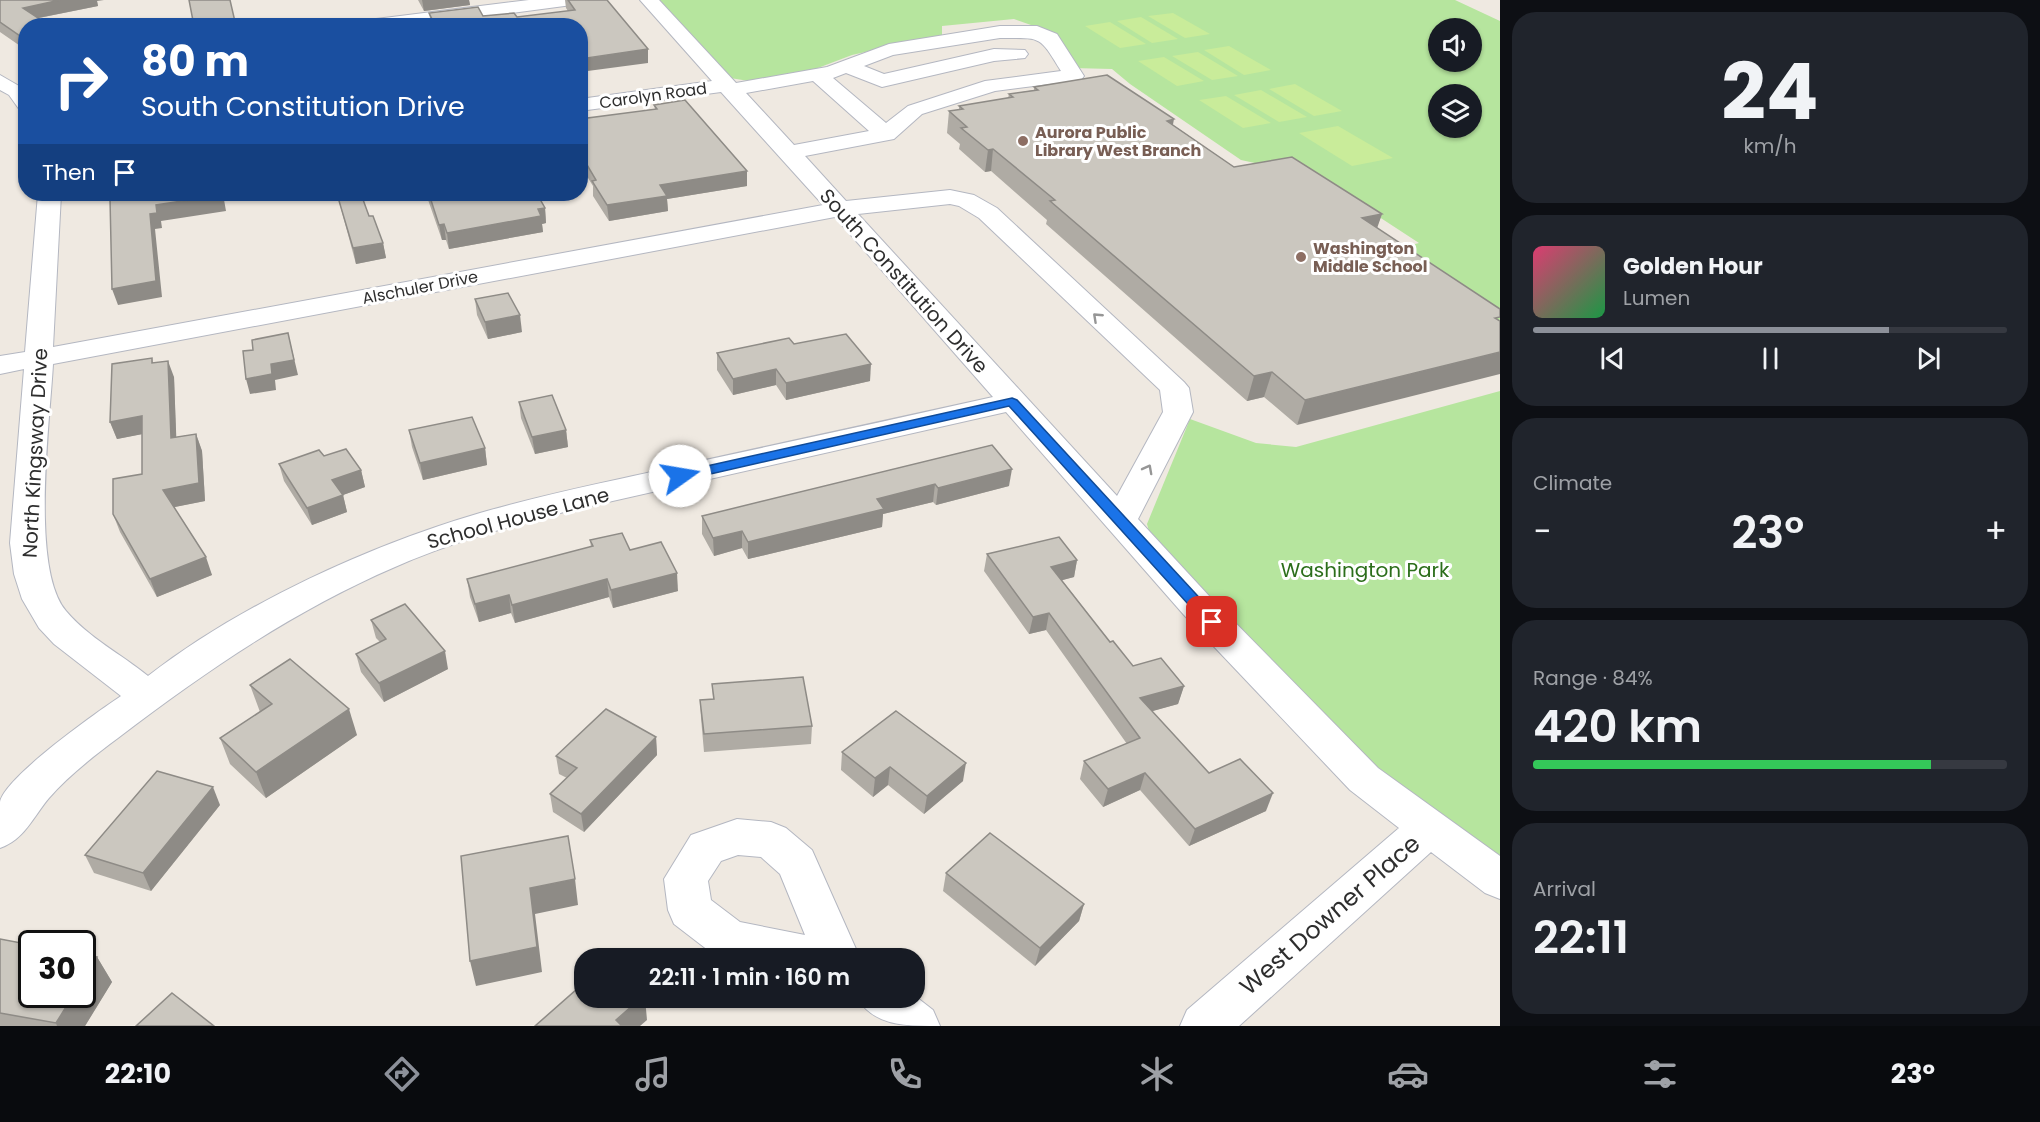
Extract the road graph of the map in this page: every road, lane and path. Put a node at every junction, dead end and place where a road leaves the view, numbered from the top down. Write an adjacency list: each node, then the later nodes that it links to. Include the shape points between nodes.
1 (572, 0): 3 (street)
2 (649, 0): 7 (street, South Constitution Drive)
3 (431, 18)
4 (1059, 52): 5 (street, via 994,55 882,81); 5 (street, Carolyn Road, via 1050,38 1037,32 1000,32 889,50); 9 (street, Carolyn Road, via 1074,76 992,85 915,110)
5 (846, 66): 6 (street, Carolyn Road)
6 (818, 74): 7 (street, Carolyn Road); 9 (street)
7 (728, 87): 8 (street, Carolyn Road); 10 (street, South Constitution Drive)
8 (588, 104)
9 (886, 134): 10 (street)
10 (788, 153): 12 (street, South Constitution Drive)
11 (49, 201): 13 (street, North Kingsway Drive)
12 (840, 209): 13 (street, Alschuler Drive); 15 (street, South Constitution Drive); 16 (street, Alschuler Drive, one-way to 12, via 1178,412 1174,388 974,204 950,196)
13 (39, 358): 14 (street, Alschuler Drive); 17 (street, North Kingsway Drive, via 27,543 32,581 51,618 69,639)
14 (0, 365)
15 (1012, 402): 16 (street, South Constitution Drive); 17 (street, School House Lane, via 564,502 428,541 343,576 289,604 182,670)
16 (1120, 521): 18 (street, South Constitution Drive, via 1364,779)
17 (148, 697): 19 (street, School House Lane, via 103,728 36,785)
18 (1428, 829): 20 (street, South Constitution Drive); 25 (street, West Downer Place)
19 (0, 831)
20 (1500, 880)
21 (767, 948): 22 (street, via 729,940 690,910 686,879 706,848 737,837 771,840 796,863)
22 (833, 948)
23 (894, 1008): 24 (street)
24 (916, 1026)
25 (1204, 1026)

